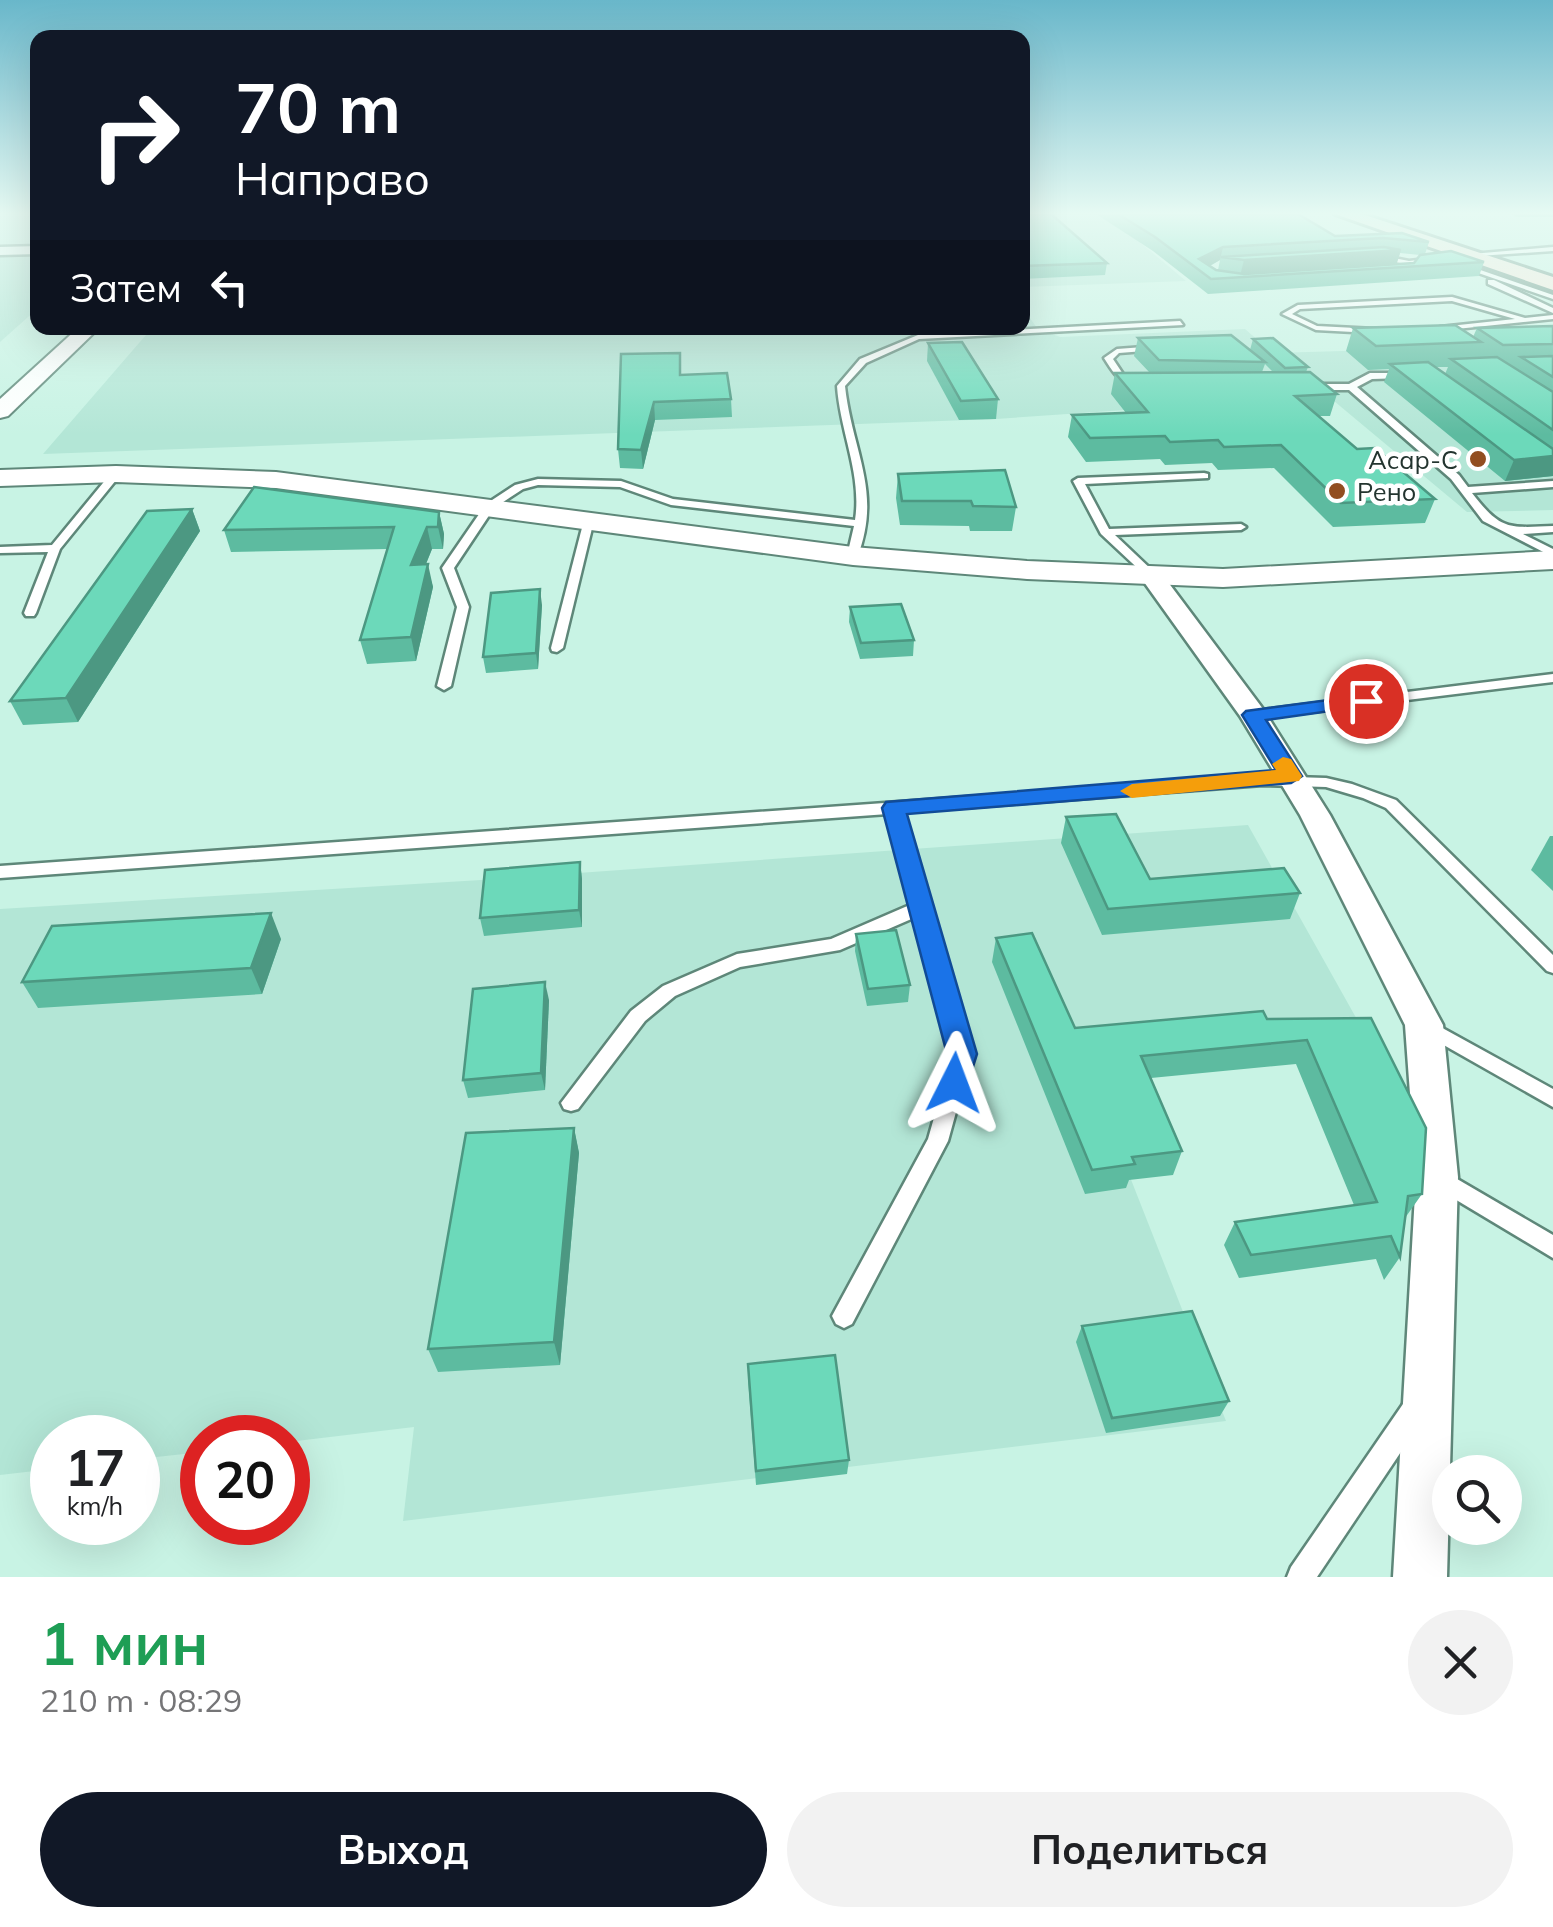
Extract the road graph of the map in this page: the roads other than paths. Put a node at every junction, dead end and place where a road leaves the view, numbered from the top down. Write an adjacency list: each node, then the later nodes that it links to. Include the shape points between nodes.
1 (1500, 288): 4 (lane)
2 (1523, 288): 3 (lane)
3 (1553, 297)
4 (1553, 314): 5 (lane)
5 (1521, 318): 7 (lane, via 1452,299 1298,306 1286,314 1316,328); 11 (lane, via 1430,330)
6 (1180, 323): 8 (lane)
7 (1390, 330)
8 (1030, 331)
9 (81, 335): 17 (street)
10 (955, 335): 25 (lane, via 918,337 863,361 841,386 843,422 862,482)
11 (1446, 340)
12 (1162, 348): 14 (lane, via 1108,358 1120,376)
13 (1424, 374): 16 (lane, via 1370,376)
14 (1140, 384)
15 (1296, 387): 16 (lane)
16 (1351, 387): 22 (lane)
17 (0, 410)
18 (116, 474): 20 (street); 23 (street, via 276,480); 30 (lane)
19 (1204, 476): 29 (lane, via 1078,482)
20 (0, 478)
21 (1553, 484): 22 (lane)
22 (1466, 490): 28 (lane, via 1479,511)
23 (490, 506): 24 (street); 25 (lane, via 538,482 621,484 672,502); 38 (lane, via 448,568 463,607)
24 (589, 520): 32 (street); 36 (lane)
25 (861, 524): 32 (lane)
26 (1241, 527): 29 (lane)
27 (1553, 529): 28 (lane)
28 (1506, 531): 33 (lane)
29 (1105, 532): 34 (lane)
30 (55, 548): 31 (lane); 35 (lane)
31 (0, 550)
32 (854, 556): 34 (street)
33 (1553, 557): 34 (street, via 1223,578)
34 (1152, 576): 39 (street)
35 (30, 613)
36 (557, 648)
37 (1553, 678): 39 (lane)
38 (444, 686)
39 (1253, 715): 40 (street)
40 (1291, 776): 41 (lane); 44 (lane, via 1358,788 1391,804); 45 (street)
41 (894, 808): 42 (lane); 43 (lane)
42 (0, 872)
43 (922, 907): 47 (lane, via 834,945 738,961 669,991 638,1016); 50 (lane, via 962,1054 938,1142)
44 (1553, 966)
45 (1424, 1025): 46 (lane); 48 (street)
46 (1553, 1098)
47 (572, 1103)
48 (1437, 1176): 49 (lane); 51 (street)
49 (1553, 1247)
50 (844, 1316)
51 (1428, 1389): 52 (lane); 53 (street)
52 (1302, 1577)
53 (1420, 1577)

